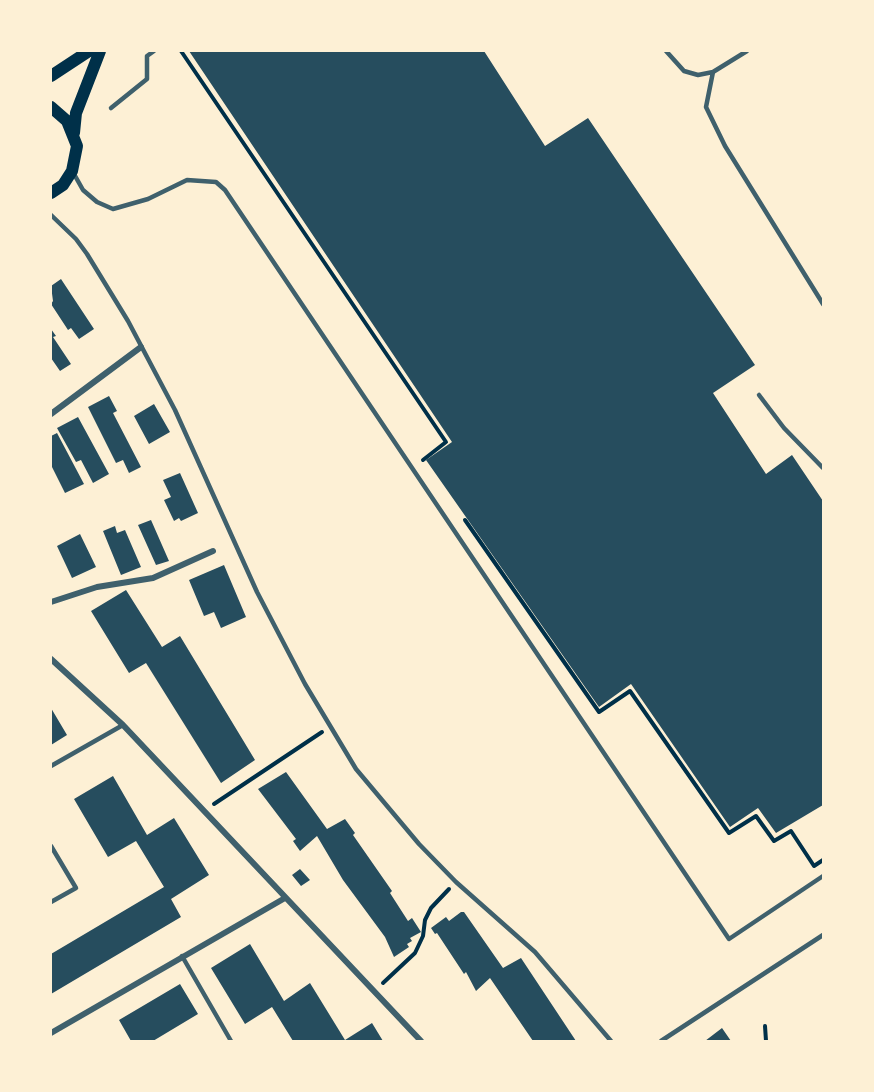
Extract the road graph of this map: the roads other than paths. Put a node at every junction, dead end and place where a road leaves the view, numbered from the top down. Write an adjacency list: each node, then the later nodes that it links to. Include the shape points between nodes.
1 (89, 51): 7 (main road)
2 (100, 51): 10 (main road, via 76,113)
3 (154, 51): 9 (lane, via 147,56 147,80)
4 (666, 51): 6 (lane, via 684,71 698,75)
5 (747, 51): 6 (lane)
6 (713, 72): 14 (lane, via 706,106 725,146)
7 (51, 76)
8 (51, 107): 10 (main road, via 67,121)
9 (111, 108)
10 (74, 134): 11 (main road, via 77,146)
11 (72, 171): 12 (main road); 25 (lane, via 83,190 113,209 148,199 187,180 216,182 225,190 729,939)
12 (51, 194)
13 (51, 215): 15 (lane, via 76,239 106,282)
14 (823, 304)
15 (141, 347): 17 (street); 33 (lane, via 175,410 257,592 329,727 356,769 456,882 534,952)
16 (759, 396): 18 (lane)
17 (51, 414)
18 (823, 468)
19 (213, 551): 20 (street, via 153,578 97,587)
20 (51, 602)
21 (51, 659): 22 (street)
22 (123, 725): 23 (lane); 26 (street)
23 (51, 766)
24 (51, 846): 27 (lane, via 76,888)
25 (823, 876)
26 (285, 898): 29 (street); 32 (street)
27 (51, 902)
28 (823, 935): 34 (lane)
29 (182, 956): 30 (street); 31 (lane)
30 (51, 1033)
31 (231, 1041)
32 (421, 1041)
33 (611, 1041)
34 (662, 1041)

